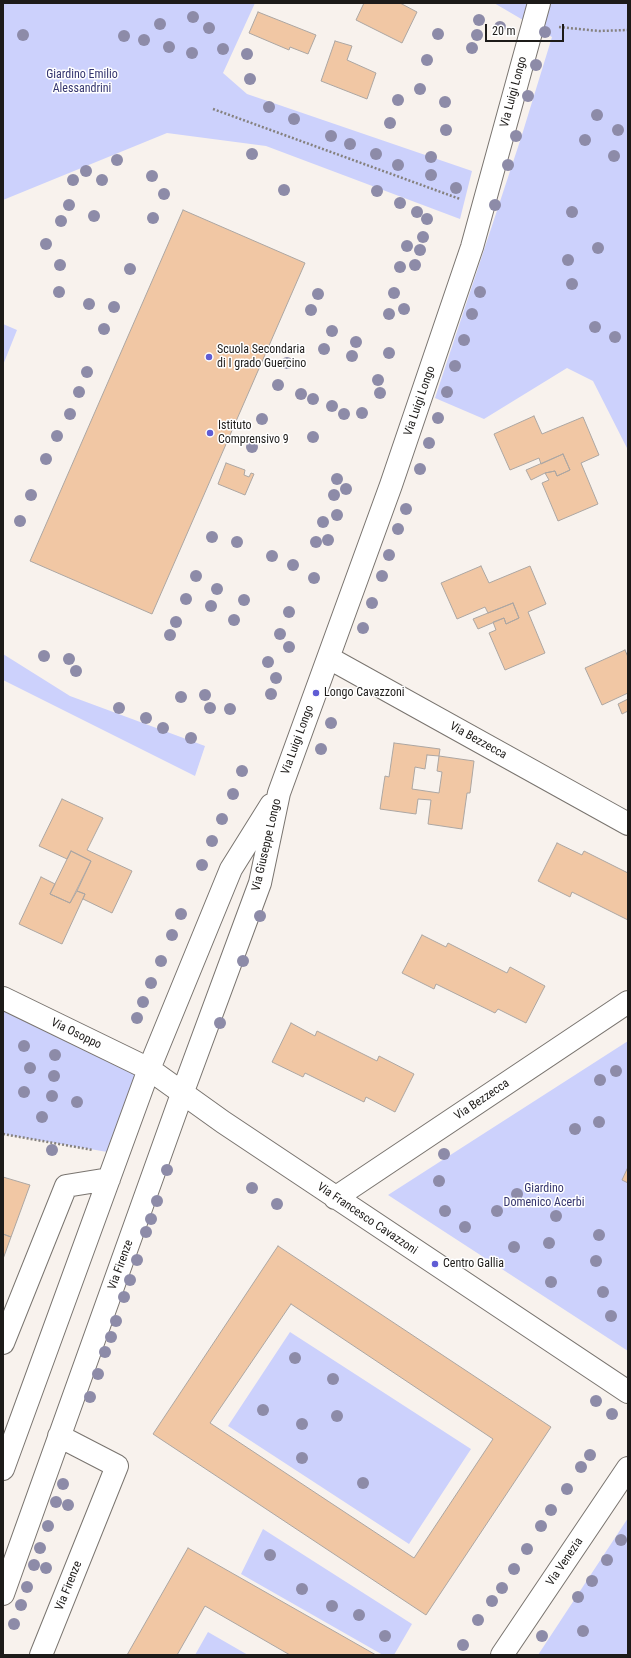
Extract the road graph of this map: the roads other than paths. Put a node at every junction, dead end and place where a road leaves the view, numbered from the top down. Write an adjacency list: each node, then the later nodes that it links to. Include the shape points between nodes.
1 (539, 3): 2 (street, Via Luigi Longo, via 472,247 426,387)
2 (329, 658): 3 (street, Via Luigi Longo); 4 (street, Via Bezzecca)
3 (279, 793): 7 (street, Via Giuseppe Longo, via 231,869); 8 (street, Via Giuseppe Longo, via 260,883)
4 (628, 824)
5 (3, 998): 7 (street, Via Osoppo)
6 (628, 1002): 10 (street, Via Bezzecca)
7 (149, 1069): 8 (street, Via Francesco Cavazzoni); 9 (street)
8 (182, 1094): 10 (street, Via Francesco Cavazzoni); 13 (street, Via Firenze)
9 (109, 1179): 11 (street, via 66,1186); 15 (street)
10 (335, 1198): 12 (street, Via Francesco Cavazzoni)
11 (3, 1343)
12 (628, 1392)
13 (59, 1436): 16 (street, Via Firenze); 17 (street, Via Firenze, via 117,1466)
14 (628, 1468): 18 (street, Via Venezia)
15 (3, 1469)
16 (3, 1594)
17 (41, 1655)
18 (502, 1655)

